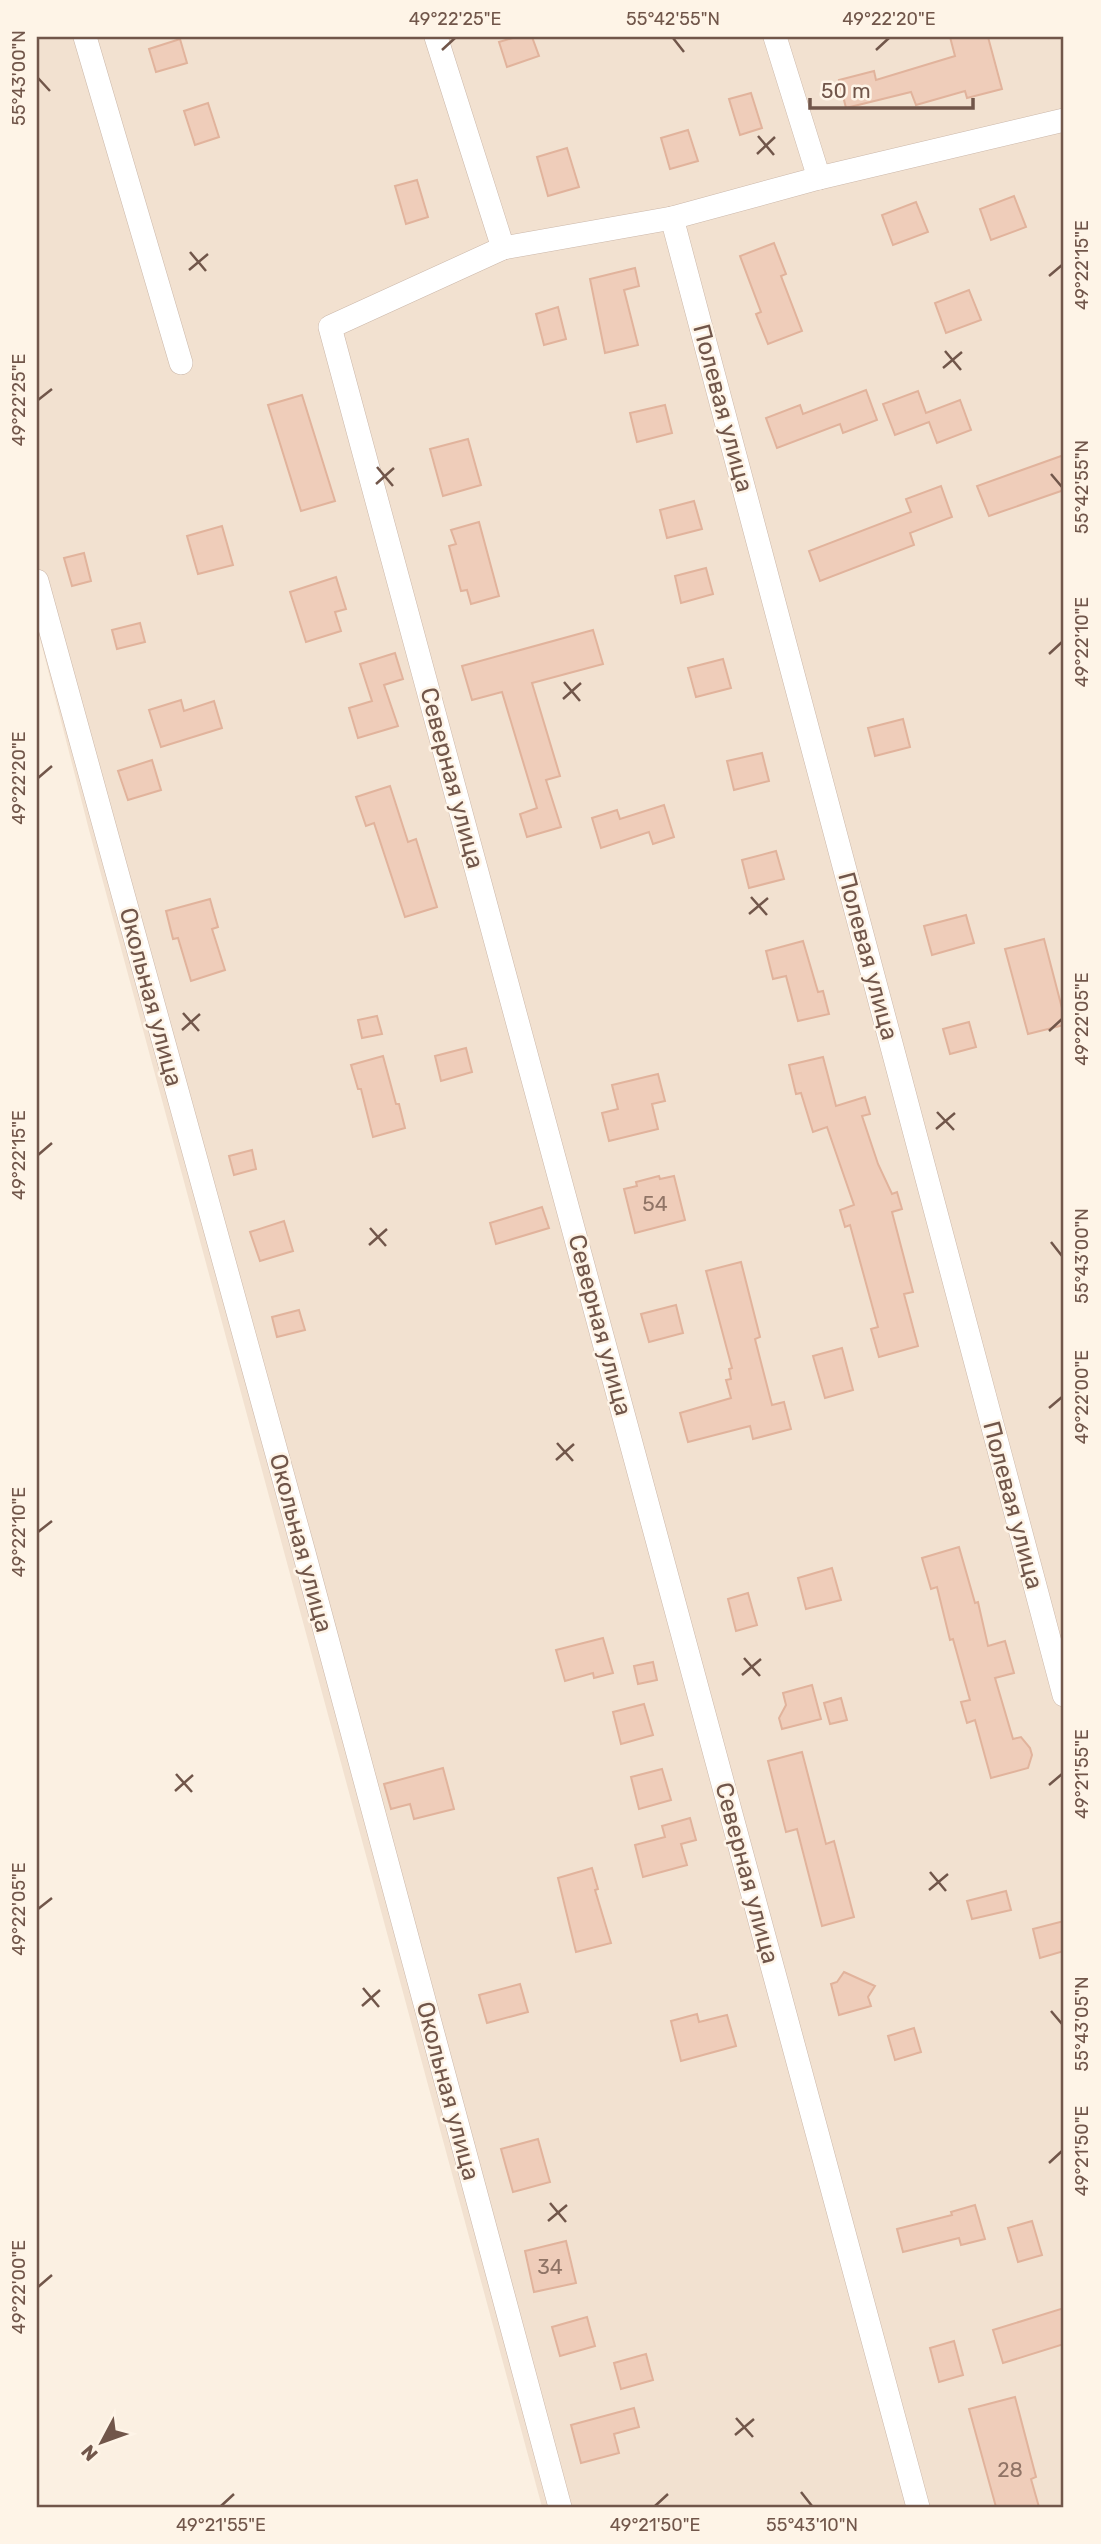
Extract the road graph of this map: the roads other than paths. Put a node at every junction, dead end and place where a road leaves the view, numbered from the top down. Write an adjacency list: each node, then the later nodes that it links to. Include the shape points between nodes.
1 (85, 37): 8 (street)
2 (436, 37): 7 (street)
3 (775, 37): 5 (street)
4 (1064, 120): 5 (street)
5 (819, 178): 6 (street)
6 (672, 218): 7 (street); 10 (street, Полевая улица)
7 (503, 248): 12 (street, Северная улица, via 330,327)
8 (181, 363)
9 (37, 581): 11 (street, Окольная улица)
10 (1064, 1695)
11 (560, 2507)
12 (918, 2507)

